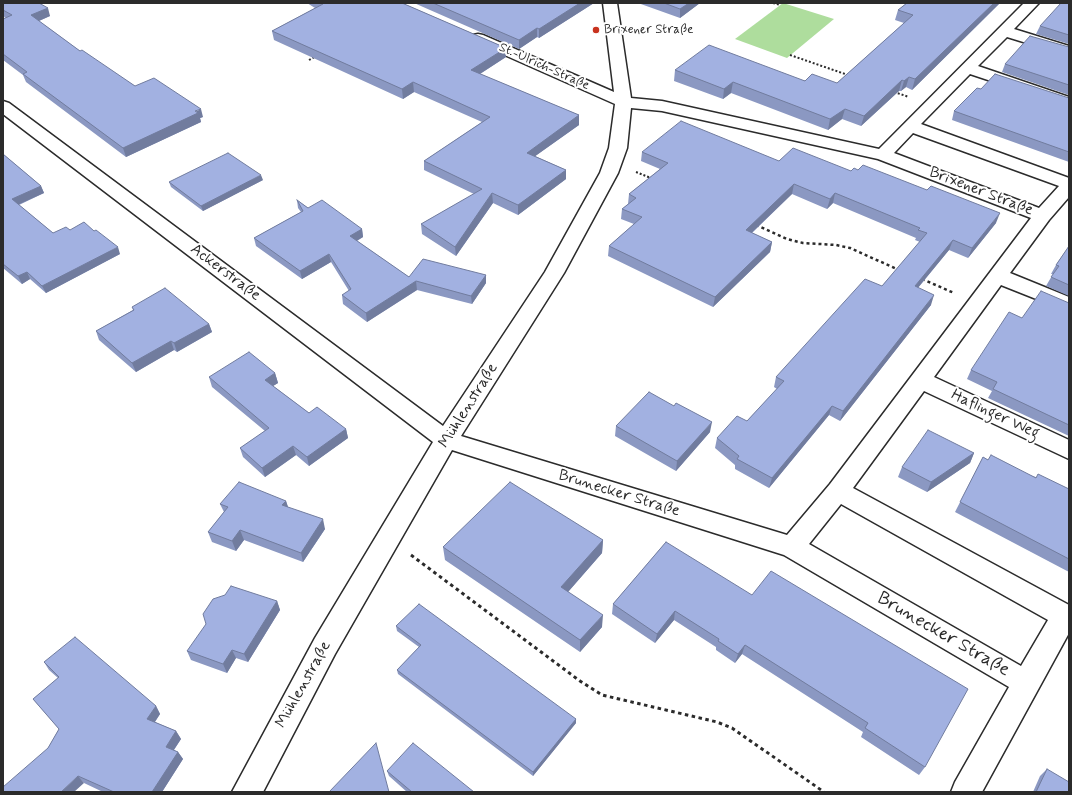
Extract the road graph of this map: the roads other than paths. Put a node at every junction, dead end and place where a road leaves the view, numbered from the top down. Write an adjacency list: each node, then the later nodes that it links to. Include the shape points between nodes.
1 (610, 3): 7 (street, Mühlenstraße)
2 (1032, 3): 3 (street)
3 (1004, 31): 5 (street); 6 (street)
4 (468, 33): 7 (street, St.-Ulrich-Straße)
5 (1069, 51)
6 (967, 68): 8 (street); 10 (street)
7 (623, 102): 11 (street, Brixener Straße, via 662,106); 17 (street, Mühlenstraße, via 618,148 609,173 554,273)
8 (1069, 102)
9 (3, 106): 17 (street, Ackerstraße)
10 (910, 126): 11 (street); 12 (street, Brixener Straße)
11 (883, 155): 13 (street, Brixener Straße)
12 (1069, 185): 13 (street, Brixener Straße)
13 (1042, 216): 14 (street)
14 (998, 276): 15 (street); 16 (street)
15 (1069, 305)
16 (920, 380): 18 (street, Haflinger Weg); 19 (street)
17 (446, 440): 20 (street, Brunecker Straße); 23 (street, Mühlenstraße, via 325,646)
18 (1069, 450)
19 (838, 491): 20 (street); 21 (street, Brunecker Straße)
20 (792, 547): 22 (street, Brunecker Straße)
21 (1067, 617): 22 (street, Brunecker Straße)
22 (1026, 683): 24 (street)
23 (247, 792)
24 (966, 792)

